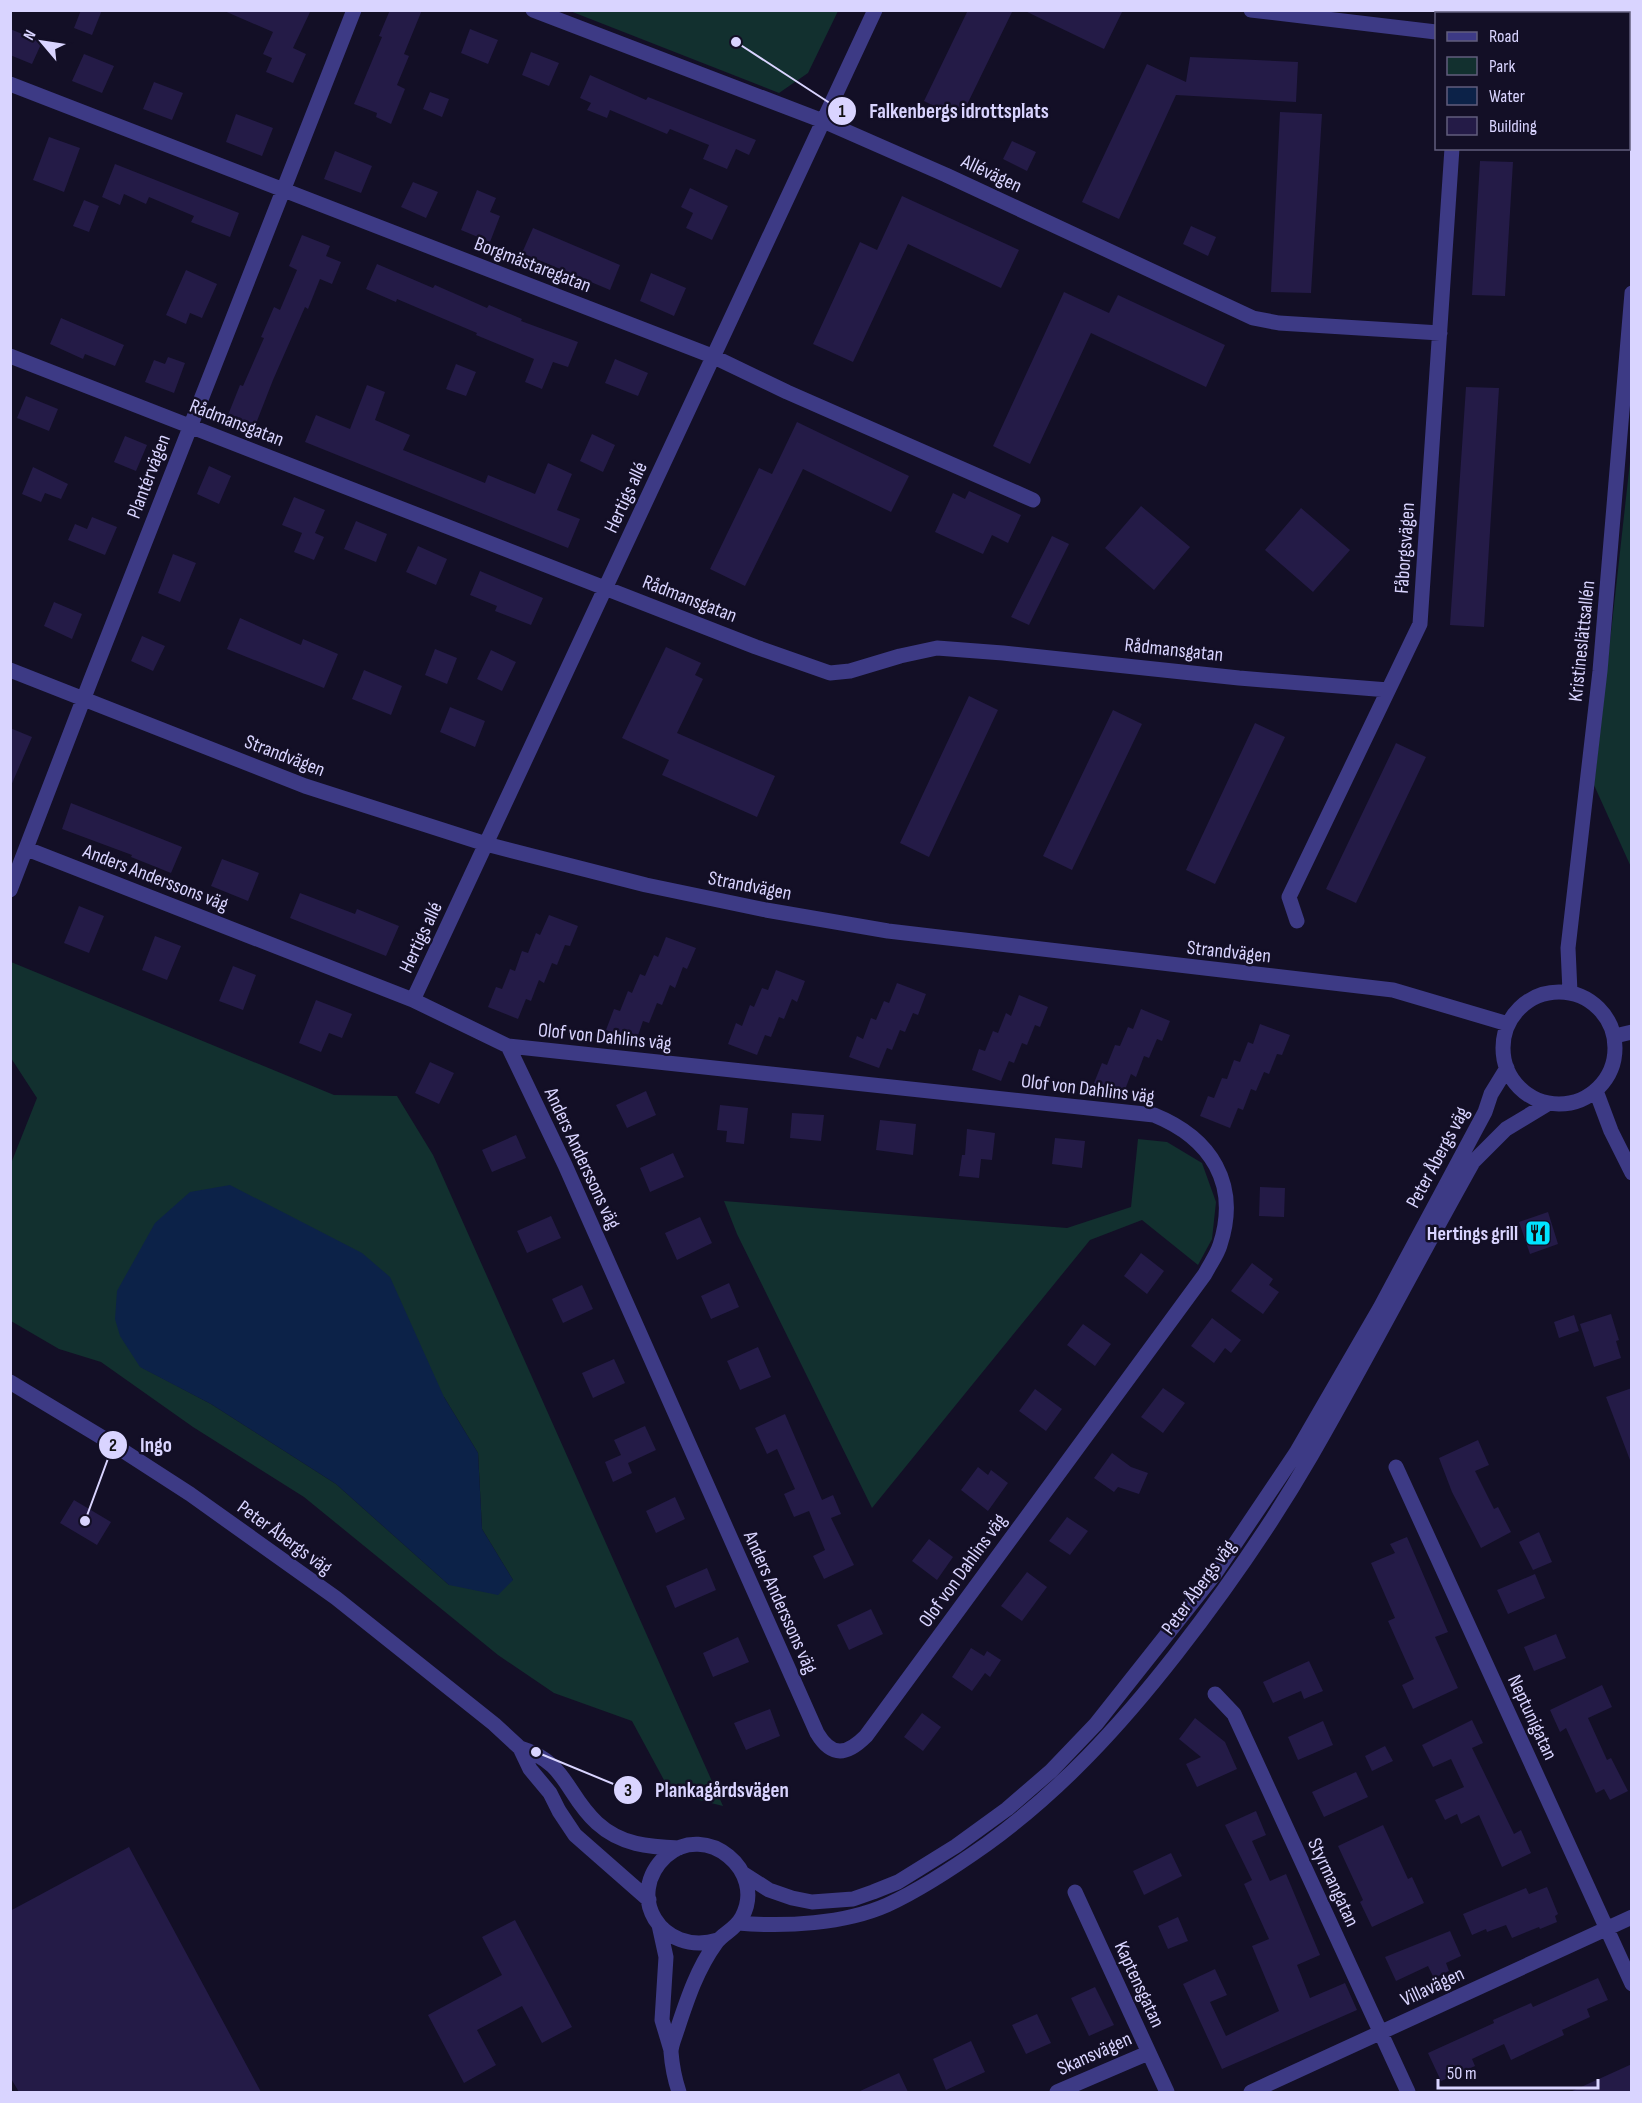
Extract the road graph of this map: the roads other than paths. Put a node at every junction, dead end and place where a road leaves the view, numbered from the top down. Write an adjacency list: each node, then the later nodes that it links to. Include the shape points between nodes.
1 (354, 10): 9 (street, Plantérvägen)
2 (533, 10): 7 (street, Allévägen)
3 (875, 10): 7 (street, Hertigs allé)
4 (1260, 11): 5 (street)
5 (1435, 32)
6 (10, 84): 9 (street, Borgmästaregatan)
7 (823, 121): 11 (street, Allévägen, via 1253,318); 13 (street, Hertigs allé)
8 (1452, 150): 11 (street, Fåborgsvägen)
9 (282, 190): 13 (street, Borgmästaregatan); 14 (street, Plantérvägen)
10 (1632, 293): 24 (street, Kristineslättsallén, via 1601,659 1568,948)
11 (1440, 333): 18 (street, Fåborgsvägen, via 1420,624)
12 (10, 356): 14 (street, Rådmansgatan)
13 (712, 356): 15 (street, Borgmästaregatan); 16 (street, Hertigs allé)
14 (190, 426): 16 (street, Rådmansgatan); 19 (street, Plantérvägen)
15 (1033, 500)
16 (606, 588): 18 (street, Rådmansgatan, via 830,673 937,648); 20 (street, Hertigs allé)
17 (10, 670): 19 (street, Strandvägen)
18 (1388, 690): 23 (street, Fåborgsvägen, via 1289,897)
19 (83, 699): 20 (street, Strandvägen, via 305,786); 21 (street, Plantérvägen)
20 (486, 844): 25 (street, Hertigs allé); 26 (street, Strandvägen, via 646,885 766,910 899,933 1393,990)
21 (27, 849): 22 (street, Plantérvägen); 25 (street, Anders Anderssons väg)
22 (10, 891)
23 (1296, 921)
24 (1570, 992): 26 (street, via 1555,991 1534,998 1521,1006); 28 (street, via 1590,1000 1601,1010)
25 (413, 1000): 29 (street, Anders Anderssons väg)
26 (1508, 1024): 30 (street, via 1503,1046)
27 (1632, 1032): 28 (street)
28 (1615, 1036): 31 (street, via 1614,1063)
29 (508, 1046): 38 (street, Anders Anderssons väg, via 565,1165 817,1733 832,1750); 38 (street, Olof von Dahlins väg, via 1154,1115 1187,1132 1206,1149 1221,1172 1227,1199 1226,1225 1205,1274 866,1736 855,1748)
30 (1507, 1068): 32 (street, via 1521,1089); 40 (street, Peter Åbergs väg, via 1380,1308 1296,1453 1214,1575 1096,1724 1007,1809 897,1882 853,1899 812,1902 769,1890)
31 (1596, 1091): 32 (street, via 1574,1102); 33 (street)
32 (1549, 1103): 44 (street, Peter Åbergs väg, via 1506,1130 1473,1162 1280,1507 1208,1613 1083,1764 1029,1812 972,1854 886,1905 827,1921 788,1925)
33 (1632, 1173)
34 (10, 1382): 37 (street, Peter Åbergs väg, via 199,1501 336,1598)
35 (1396, 1467): 46 (street, Neptunigatan)
36 (1215, 1694): 49 (street, Styrmangatan, via 1234,1714)
37 (520, 1748): 39 (street, Peter Åbergs väg, via 536,1752 553,1764 597,1823 609,1832 646,1847); 42 (street, Peter Åbergs väg, via 575,1835)
38 (842, 1752)
39 (679, 1848): 40 (street, Peter Åbergs väg, via 717,1848 737,1863); 42 (street, via 668,1854 652,1875)
40 (744, 1874): 44 (street, via 748,1899)
41 (1075, 1892): 51 (street, Kaptensgatan)
42 (649, 1900): 45 (street, Peter Åbergs väg)
43 (1632, 1917): 46 (street, Villavägen)
44 (738, 1923): 47 (street)
45 (658, 1924): 47 (street, via 668,1934 692,1944); 50 (street, Peter Åbergs väg, via 666,1957 662,2020)
46 (1606, 1928): 48 (street, Neptunigatan); 49 (street, Villavägen)
47 (718, 1940): 50 (street, via 692,1987)
48 (1632, 1984)
49 (1381, 2033): 55 (street, Villavägen); 56 (street, Styrmangatan)
50 (671, 2050): 52 (street, Peter Åbergs väg)
51 (1148, 2053): 53 (street, Skansvägen); 54 (street, Kaptensgatan)
52 (679, 2092)
53 (1057, 2092)
54 (1167, 2092)
55 (1251, 2092)
56 (1408, 2092)

